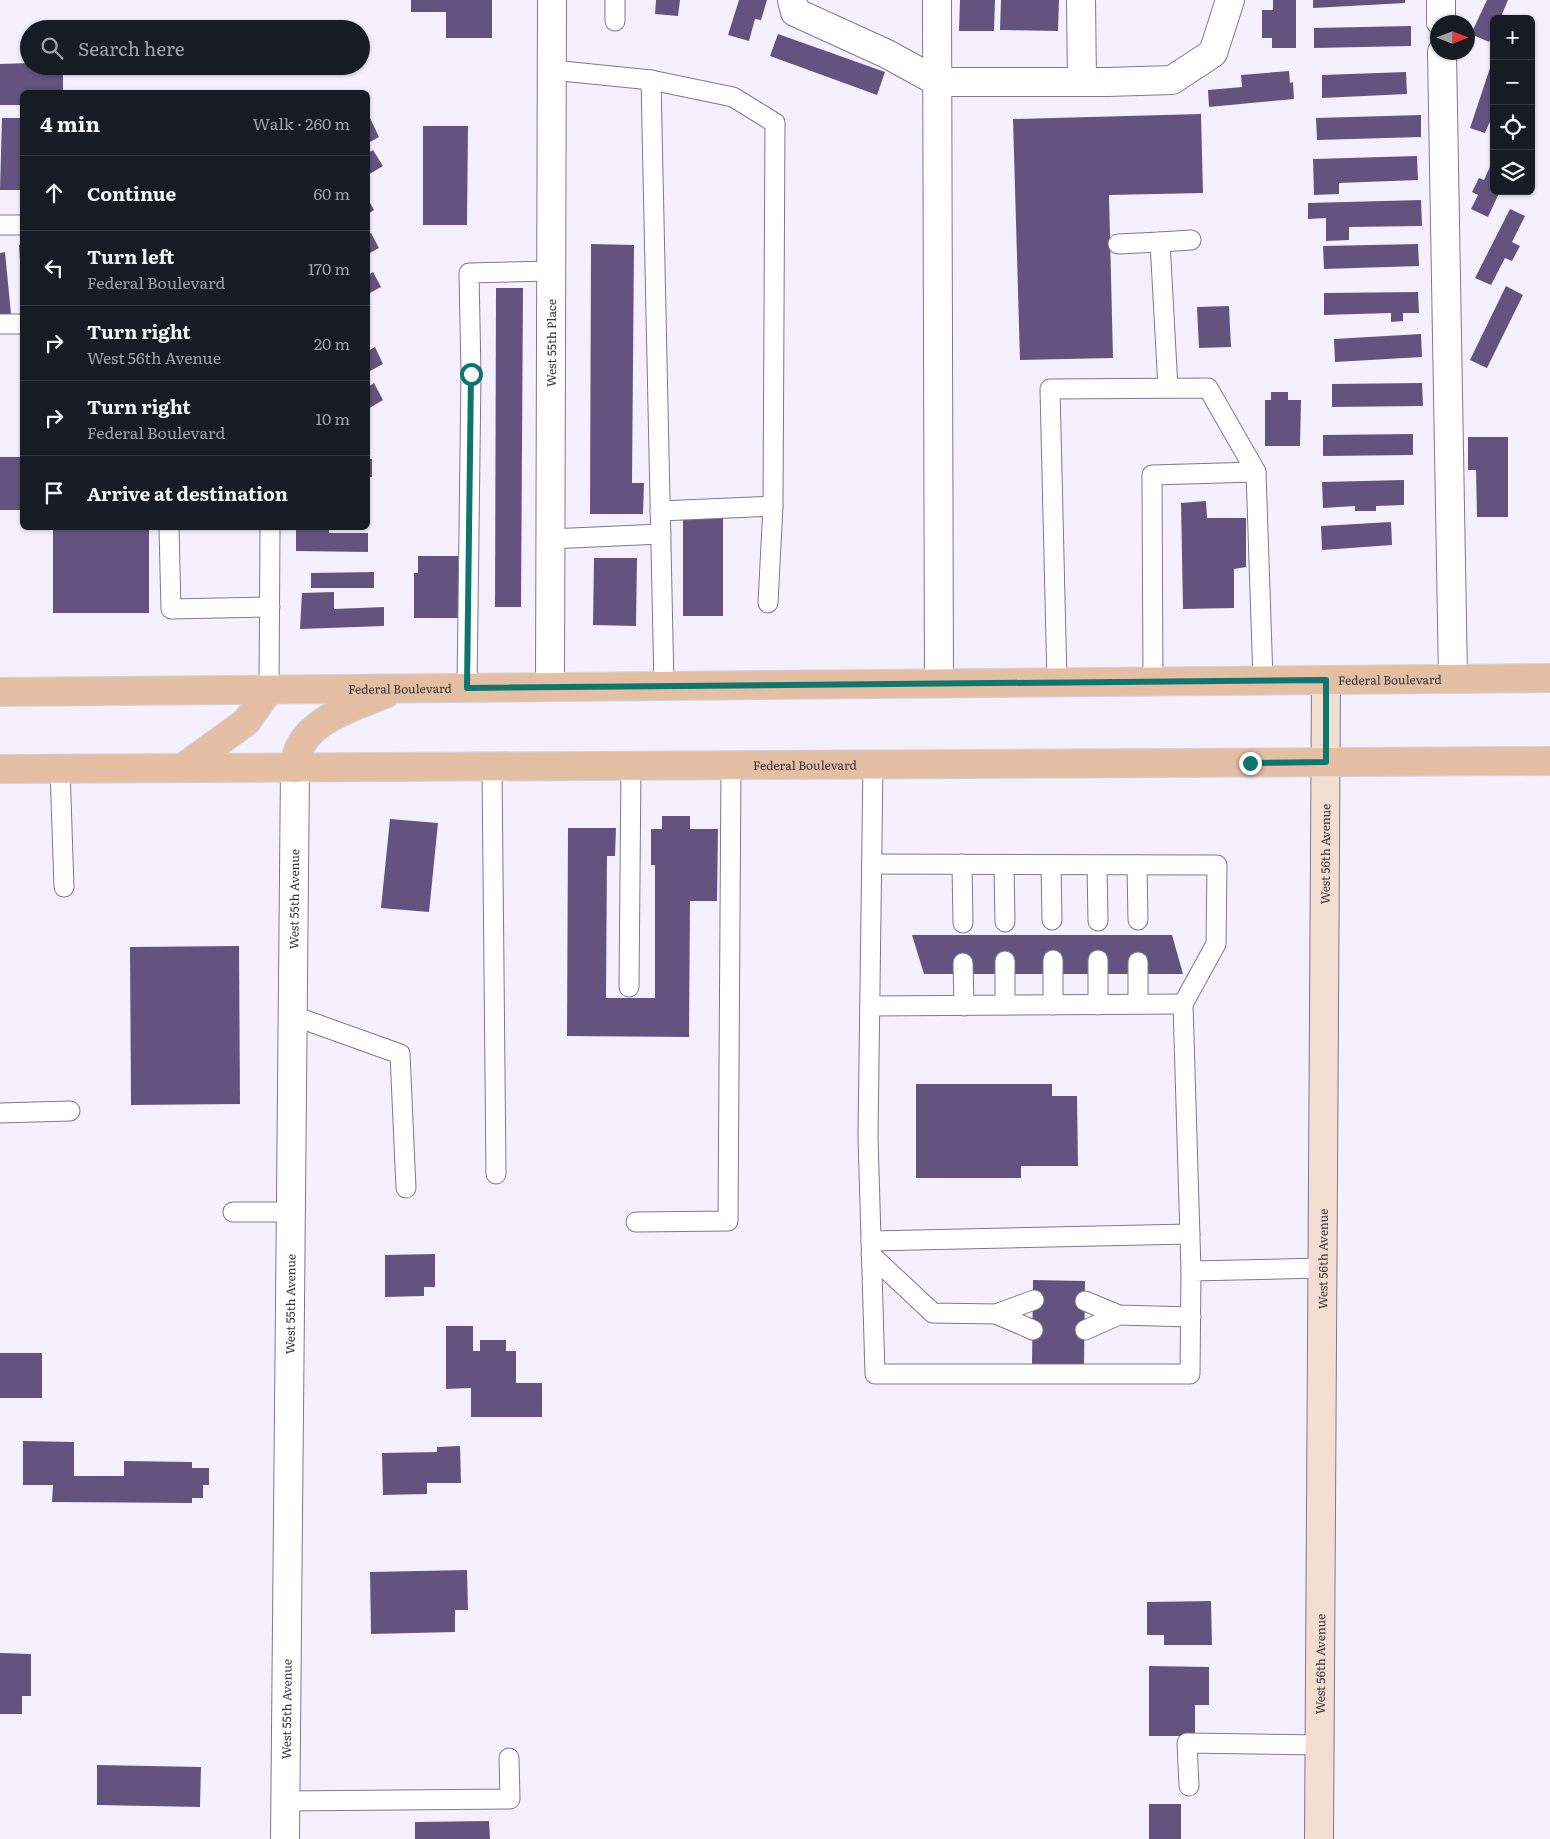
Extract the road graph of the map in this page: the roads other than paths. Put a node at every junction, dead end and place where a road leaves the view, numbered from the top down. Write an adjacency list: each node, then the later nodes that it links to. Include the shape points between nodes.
1 (552, 0): 11 (street, West 55th Place)
2 (615, 0): 9 (lane)
3 (792, 0): 13 (street, via 795,12 887,54)
4 (937, 0): 13 (street)
5 (1081, 0): 14 (street)
6 (1230, 0): 14 (street, via 1213,53 1172,80)
7 (1441, 0): 8 (street)
8 (1441, 15)
9 (615, 21)
10 (1442, 60): 33 (street)
11 (552, 70): 12 (lane); 20 (street, West 55th Place)
12 (651, 80): 25 (lane, via 734,97 775,123); 26 (lane)
13 (938, 82): 14 (street); 39 (street)
14 (1082, 82)
15 (0, 226): 16 (lane)
16 (20, 226)
17 (1191, 240): 18 (lane)
18 (1160, 242): 19 (lane); 23 (lane)
19 (1118, 244)
20 (551, 271): 30 (street, West 55th Place); 42 (lane, via 469,273 471,384)
21 (0, 324): 22 (lane)
22 (19, 324)
23 (1168, 388): 24 (lane, via 1208,388); 38 (lane, via 1050,389)
24 (1256, 472): 35 (lane); 37 (lane, via 1152,475)
25 (773, 506): 26 (lane); 31 (lane)
26 (660, 511): 29 (lane)
27 (169, 530): 32 (lane, via 171,609)
28 (270, 530): 32 (lane)
29 (661, 534): 30 (lane); 40 (lane)
30 (550, 539): 41 (street, West 55th Place)
31 (768, 603)
32 (270, 607): 43 (lane)
33 (1453, 678): 34 (main road, Federal Boulevard); 36 (main road, Federal Boulevard)
34 (1550, 678)
35 (1263, 680): 36 (main road, Federal Boulevard); 37 (main road, Federal Boulevard)
36 (1326, 680): 47 (street, West 56th Avenue)
37 (1153, 681): 38 (main road, Federal Boulevard)
38 (1057, 682): 39 (main road, Federal Boulevard)
39 (939, 683): 40 (main road, Federal Boulevard)
40 (664, 686): 41 (main road, Federal Boulevard)
41 (550, 687): 42 (main road, Federal Boulevard)
42 (467, 688): 44 (main road, Federal Boulevard)
43 (269, 690): 44 (main road, Federal Boulevard); 45 (main road, Federal Boulevard); 51 (main road, via 246,722)
44 (396, 690): 53 (main road, via 330,717 308,734 295,754)
45 (0, 692)
46 (1550, 761): 47 (main road, Federal Boulevard)
47 (1326, 762): 48 (main road, Federal Boulevard); 91 (street, West 56th Avenue)
48 (873, 764): 50 (main road, Federal Boulevard); 56 (lane)
49 (631, 766): 50 (main road, Federal Boulevard); 52 (main road, Federal Boulevard); 73 (lane)
50 (731, 766): 88 (lane, via 728,1221)
51 (184, 767): 53 (main road, Federal Boulevard); 55 (main road, Federal Boulevard)
52 (492, 767): 53 (main road, Federal Boulevard); 84 (lane)
53 (295, 768): 81 (street, West 55th Avenue)
54 (0, 769): 55 (main road, Federal Boulevard)
55 (60, 769): 62 (lane)
56 (872, 864): 57 (lane); 79 (lane)
57 (962, 864): 58 (lane); 67 (lane)
58 (1004, 864): 59 (lane); 66 (lane)
59 (1051, 864): 60 (lane); 63 (lane)
60 (1097, 864): 61 (lane); 64 (lane)
61 (1137, 864): 65 (lane); 75 (lane, via 1217,865 1216,944)
62 (64, 887)
63 (1052, 920)
64 (1098, 920)
65 (1138, 920)
66 (1004, 922)
67 (963, 923)
68 (1053, 960): 77 (lane)
69 (1098, 960): 78 (lane)
70 (1004, 961): 76 (lane)
71 (1138, 962): 74 (lane)
72 (963, 963): 80 (lane)
73 (629, 987)
74 (1138, 1004): 75 (lane); 78 (lane)
75 (1183, 1004): 89 (lane)
76 (1005, 1005): 77 (lane); 80 (lane)
77 (1054, 1005): 78 (lane)
78 (1098, 1005)
79 (870, 1006): 80 (lane); 90 (lane, via 868,1137)
80 (964, 1006)
81 (294, 1016): 85 (lane, via 400,1054); 87 (street, West 55th Avenue)
82 (70, 1111): 83 (lane)
83 (0, 1113)
84 (496, 1174)
85 (406, 1188)
86 (233, 1212): 87 (lane)
87 (293, 1212): 103 (street, West 55th Avenue)
88 (636, 1222)
89 (1190, 1234): 90 (lane); 92 (lane)
90 (871, 1248): 95 (lane, via 933,1313); 97 (lane, via 875,1374 1190,1374)
91 (1321, 1268): 92 (lane); 100 (street, West 56th Avenue)
92 (1191, 1271): 97 (lane)
93 (1034, 1300): 95 (lane)
94 (1085, 1300): 96 (lane)
95 (996, 1314): 98 (lane)
96 (1119, 1315): 97 (lane); 99 (lane)
97 (1191, 1317)
98 (1033, 1330)
99 (1085, 1330)
100 (1320, 1745): 102 (lane, via 1187,1743); 105 (street, West 56th Avenue)
101 (509, 1758): 103 (lane, via 510,1799)
102 (1189, 1786)
103 (285, 1801): 104 (street, West 55th Avenue)
104 (285, 1839)
105 (1319, 1839)

